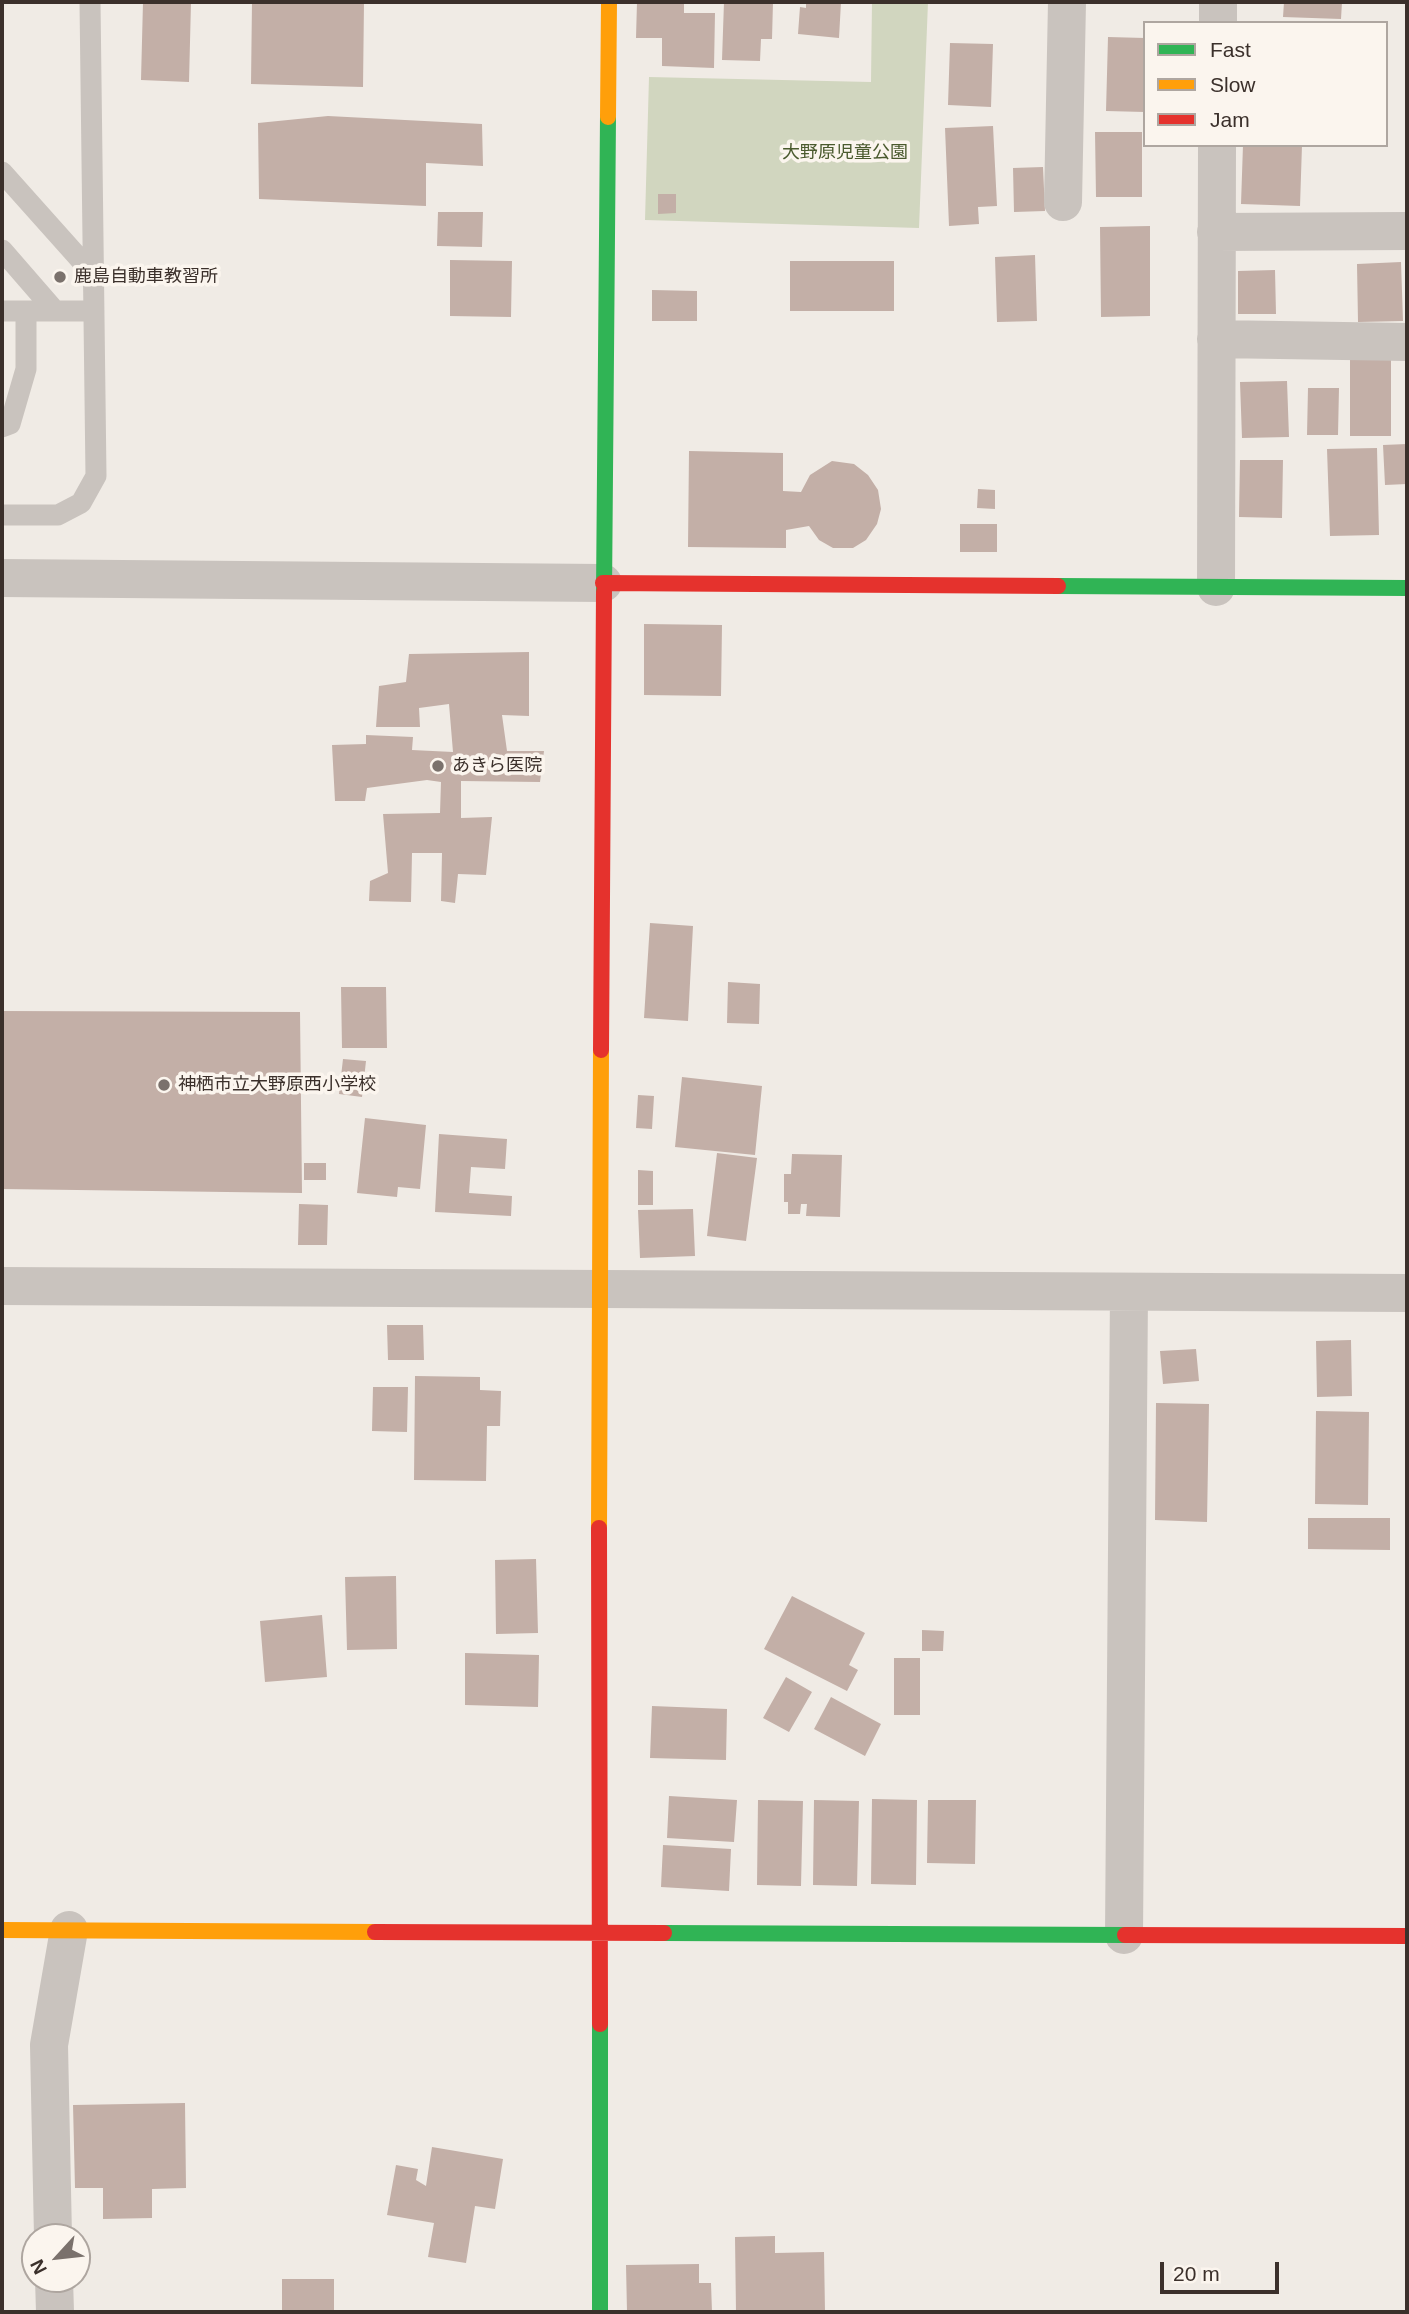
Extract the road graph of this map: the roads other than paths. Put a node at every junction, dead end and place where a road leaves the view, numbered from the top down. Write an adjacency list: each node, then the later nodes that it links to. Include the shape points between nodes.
1 (90, 2): 12 (lane)
2 (609, 2): 22 (street)
3 (1067, 2): 8 (street)
4 (1218, 2): 5 (street)
5 (1217, 21)
6 (1217, 147): 10 (street)
7 (2, 172): 12 (lane)
8 (1063, 202)
9 (1407, 231): 10 (street)
10 (1216, 232): 17 (street)
11 (2, 250): 15 (lane)
12 (94, 275): 16 (lane)
13 (2, 311): 14 (lane)
14 (26, 311): 15 (lane); 19 (lane, via 26,369 10,424)
15 (55, 311): 16 (lane)
16 (94, 311): 20 (lane, via 96,476 81,503 58,515)
17 (1216, 339): 18 (street); 23 (street)
18 (1407, 342)
19 (2, 427)
20 (2, 515)
21 (2, 578): 22 (street)
22 (603, 583): 23 (street); 26 (street)
23 (1216, 587): 24 (street)
24 (1407, 588)
25 (2, 1286): 26 (street)
26 (599, 1289): 27 (street); 31 (street)
27 (1129, 1292): 28 (street); 32 (street)
28 (1407, 1293)
29 (2, 1930): 30 (street)
30 (69, 1930): 31 (street); 34 (street, via 50,2045)
31 (599, 1932): 32 (street); 37 (street)
32 (1124, 1934): 33 (street)
33 (1407, 1936)
34 (53, 2223)
35 (54, 2293): 36 (street)
36 (55, 2312)
37 (600, 2312)

